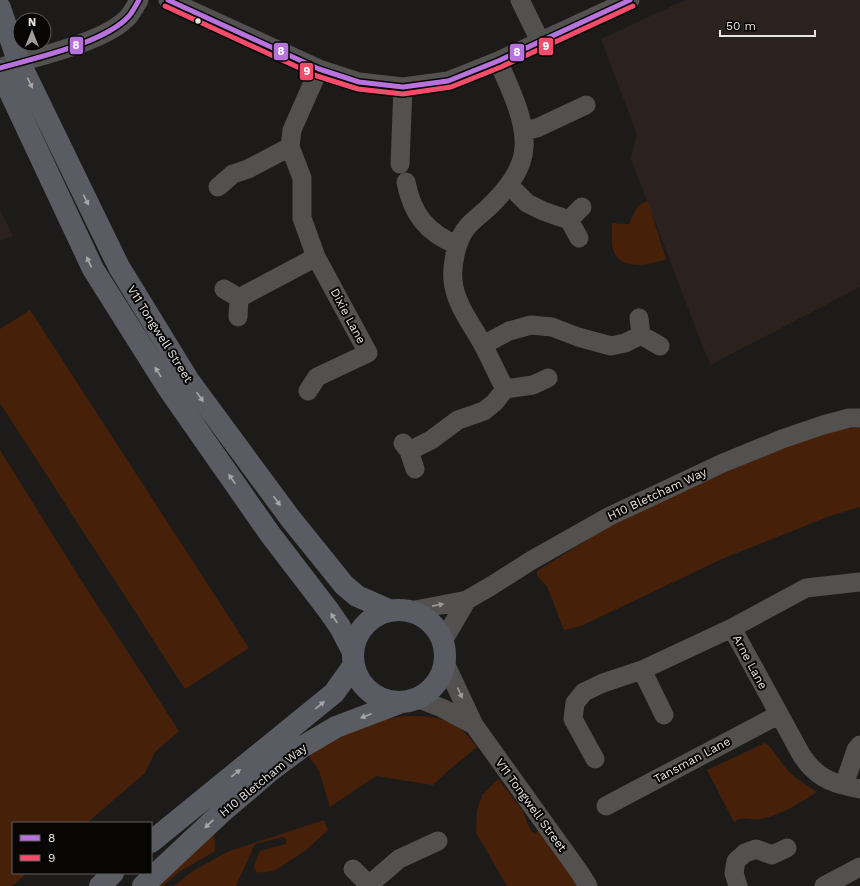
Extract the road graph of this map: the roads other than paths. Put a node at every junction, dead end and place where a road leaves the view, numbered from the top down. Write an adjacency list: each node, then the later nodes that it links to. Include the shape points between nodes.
1 (139, 0): 8 (street, via 129,16 109,31 81,43)
2 (168, 0): 9 (street)
3 (520, 0): 6 (street)
4 (630, 0): 6 (street)
5 (0, 8): 29 (highway, V11 Tongwell Street, one-way to 29, via 16,55 119,267 188,381 290,518 344,585 357,596)
6 (540, 42): 7 (street)
7 (498, 61): 10 (street, via 448,81); 12 (street)
8 (0, 69): 32 (highway, V11 Tongwell Street, one-way to 8, via 330,611 270,534 168,388 93,269)
9 (319, 69): 10 (street, via 359,82); 13 (street, via 292,130)
10 (403, 87): 17 (street, via 403,173 409,197 428,229)
11 (586, 105): 12 (street)
12 (524, 131): 14 (street, via 524,148 519,168)
13 (290, 147): 15 (street, via 233,174); 18 (street, Dixie Lane, via 302,178 302,218)
14 (508, 185): 16 (street, via 526,203 543,211 576,214); 17 (street, via 491,206 467,227)
15 (218, 187)
16 (579, 238)
17 (457, 246): 20 (street, via 453,266 454,286 460,304)
18 (316, 257): 19 (street, via 232,293); 24 (street, Dixie Lane, via 368,353 317,377)
19 (238, 317)
20 (483, 345): 21 (street, via 509,331 532,325 552,327 611,346 625,343 640,327); 23 (street)
21 (660, 346)
22 (548, 378): 23 (street, via 533,386)
23 (505, 389): 26 (street, via 484,411 458,420 431,440 406,447)
24 (308, 391)
25 (860, 418): 28 (street, H10 Bletcham Way, via 822,425 723,463 610,516)
26 (415, 469)
27 (860, 582): 30 (street, Arne Lane, via 806,588)
28 (467, 600): 29 (street, H10 Bletcham Way, one-way to 28); 31 (street, H10 Bletcham Way)
29 (400, 611): 31 (highway, via 419,614 427,619 434,625); 32 (highway, via 378,614 368,621 355,640)
30 (732, 628): 34 (street); 37 (street, Arne Lane)
31 (443, 641): 33 (highway)
32 (353, 658): 35 (highway, via 358,678 366,688 389,701); 41 (highway, H10 Bletcham Way, one-way to 32, via 289,729 334,693)
33 (444, 663): 35 (highway, via 435,684 426,693); 38 (street, V11 Tongwell Street, one-way to 38)
34 (642, 670): 36 (street); 40 (street, via 584,692 575,703 570,724)
35 (409, 700): 38 (street, V11 Tongwell Street, via 442,708); 41 (highway, H10 Bletcham Way, one-way to 41, via 336,727 302,747)
36 (664, 715)
37 (778, 715): 42 (street, Arne Lane, via 802,756 815,772 831,781); 43 (street, Tansman Lane)
38 (474, 725): 53 (street, V11 Tongwell Street)
39 (860, 745): 42 (street, via 856,750)
40 (595, 759)
41 (264, 763): 44 (highway, H10 Bletcham Way, one-way to 41); 51 (highway, H10 Bletcham Way, one-way to 51, via 222,812)
42 (852, 787)
43 (606, 806)
44 (152, 841)
45 (438, 841): 52 (street, via 396,852)
46 (787, 848): 54 (street, via 772,854 756,850 745,853 736,861 734,873)
47 (860, 867): 55 (street)
48 (353, 869): 52 (street)
49 (112, 874): 50 (highway)
50 (100, 886)
51 (143, 886)
52 (369, 886)
53 (588, 886)
54 (738, 886)
55 (824, 886)

